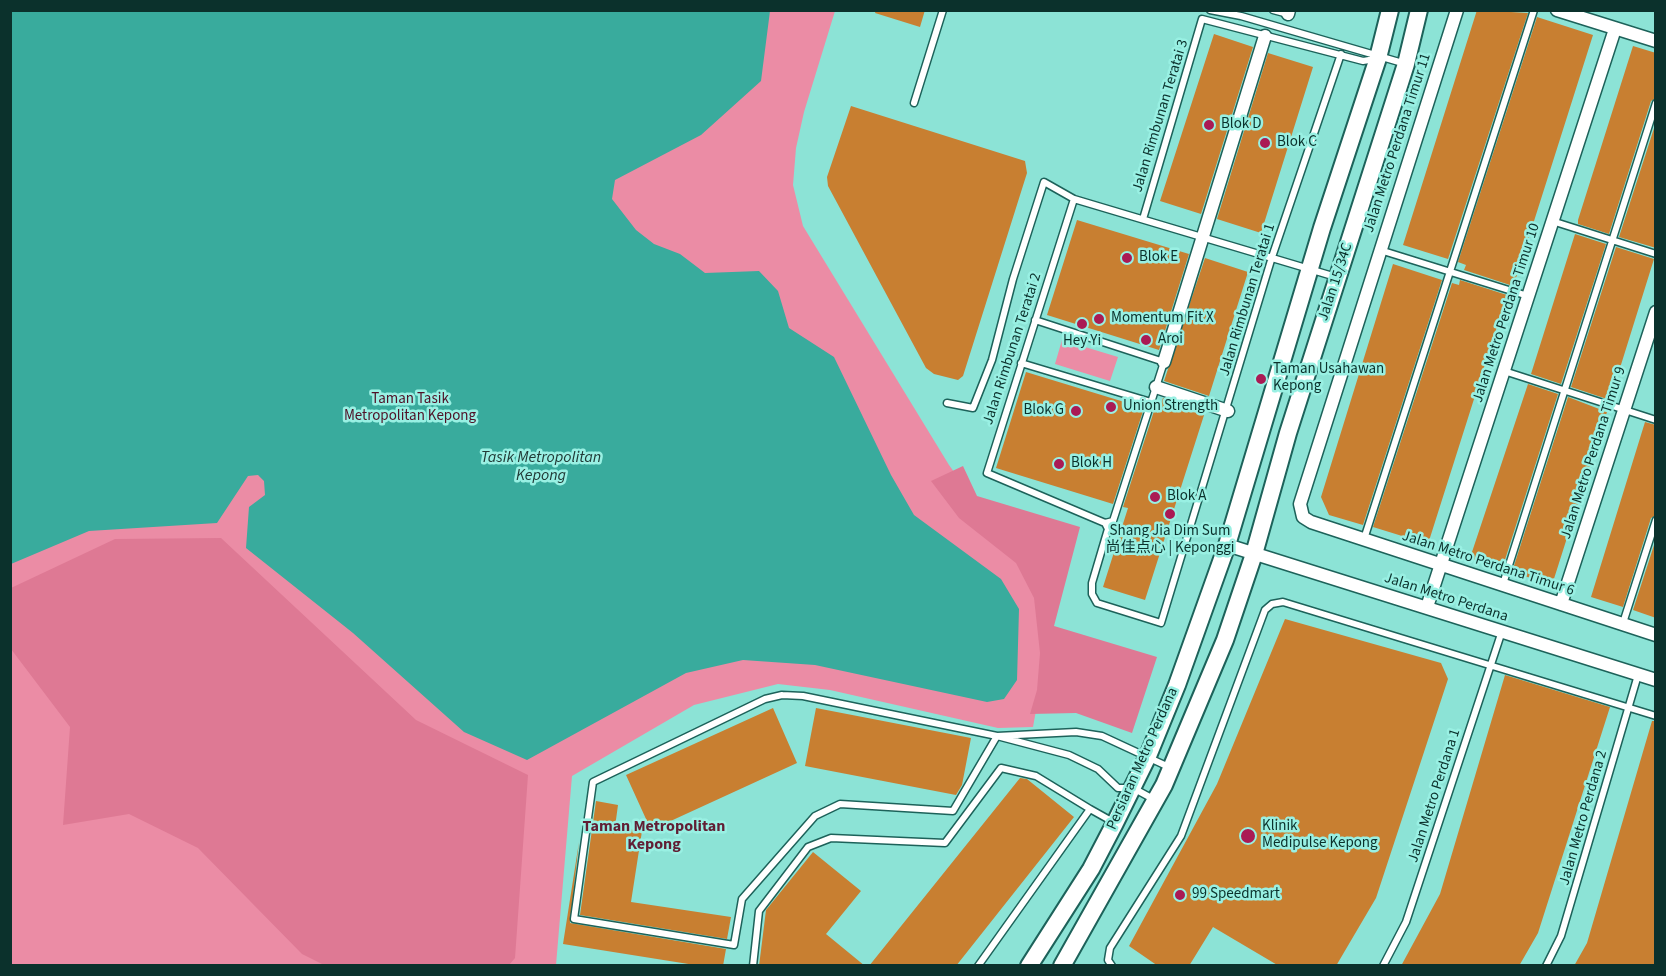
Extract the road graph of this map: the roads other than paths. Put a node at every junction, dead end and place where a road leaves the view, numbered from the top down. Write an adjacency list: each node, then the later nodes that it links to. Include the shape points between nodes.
1 (943, 10): 16 (lane)
2 (1210, 10): 14 (lane)
3 (1274, 10): 9 (lane)
4 (1390, 10): 14 (street, Jalan 15/34C)
5 (1419, 10): 15 (street, Jalan 15/34C)
6 (1457, 10): 23 (street, Jalan Metro Perdana Timur 11)
7 (1534, 10): 27 (lane)
8 (1557, 10): 10 (street)
9 (1288, 12)
10 (1615, 29): 12 (street); 20 (street, Jalan Metro Perdana Timur 10)
11 (1265, 36): 13 (lane); 19 (lane, Jalan Rimbunan Teratai 3, via 1202,19); 21 (street)
12 (1656, 41)
13 (1341, 54): 14 (lane, via 1363,61); 25 (lane, Jalan Rimbunan Teratai 1)
14 (1378, 58): 15 (lane); 26 (street, Jalan 15/34C)
15 (1406, 64): 28 (street, Jalan 15/34C)
16 (914, 103)
17 (1656, 103): 22 (lane)
18 (1074, 199): 19 (lane); 31 (lane, Jalan Rimbunan Teratai 2); 38 (lane, via 1044,182 1012,279 992,360 973,408)
19 (1143, 219): 21 (lane)
20 (1552, 221): 22 (lane); 29 (street, Jalan Metro Perdana Timur 10)
21 (1203, 237): 25 (lane); 32 (street)
22 (1612, 240): 24 (lane); 36 (lane)
23 (1379, 250): 27 (lane); 43 (street, Jalan Metro Perdana Timur 11, via 1300,504 1303,517)
24 (1656, 254)
25 (1272, 257): 26 (lane); 40 (lane, Jalan Rimbunan Teratai 1)
26 (1310, 268): 28 (lane); 46 (street, Jalan 15/34C)
27 (1450, 272): 29 (lane); 45 (lane)
28 (1337, 277): 47 (street, Jalan 15/34C)
29 (1528, 296): 34 (street, Jalan Metro Perdana Timur 10)
30 (1656, 312): 39 (street, Jalan Metro Perdana Timur 9)
31 (1035, 320): 32 (lane); 33 (lane, Jalan Rimbunan Teratai 2)
32 (1164, 362): 35 (lane)
33 (1022, 363): 37 (lane); 44 (lane, Jalan Rimbunan Teratai 2, via 987,473)
34 (1504, 371): 36 (lane); 48 (street, Jalan Metro Perdana Timur 10)
35 (1156, 387): 37 (lane); 40 (street)
36 (1565, 391): 39 (lane); 49 (lane)
37 (1151, 402): 44 (lane, via 1113,521)
38 (947, 403)
39 (1624, 410): 41 (lane); 50 (street, Jalan Metro Perdana Timur 9)
40 (1228, 411): 44 (lane, Jalan Rimbunan Teratai 1, via 1161,624 1097,603 1092,594 1108,529)
41 (1656, 420)
42 (1656, 520): 52 (lane)
43 (1311, 522): 45 (street, Jalan Metro Perdana Timur 6)
44 (1105, 523)
45 (1364, 540): 48 (street, Jalan Metro Perdana Timur 6)
46 (1227, 545): 47 (street, Jalan Metro Perdana); 61 (street, Persiaran Metro Perdana)
47 (1254, 554): 51 (street, Jalan Metro Perdana); 62 (street, Persiaran Metro Perdana, via 1225,640)
48 (1441, 565): 49 (street, Jalan Metro Perdana Timur 6); 51 (street, Jalan Metro Perdana Timur 10)
49 (1503, 585): 50 (street, Jalan Metro Perdana Timur 6)
50 (1561, 604): 52 (street, Jalan Metro Perdana Timur 6)
51 (1427, 607): 53 (street, Jalan Metro Perdana)
52 (1622, 624): 54 (street, Jalan Metro Perdana Timur 6)
53 (1502, 631): 55 (lane, Jalan Metro Perdana 1); 56 (street, Jalan Metro Perdana)
54 (1656, 635)
55 (1491, 664): 58 (lane); 71 (lane, via 1283,602 1272,604 1265,610 1181,836 1110,948 1108,960); 72 (lane, Jalan Metro Perdana 1, via 1406,922)
56 (1638, 675): 57 (street, Jalan Metro Perdana); 58 (lane, Jalan Metro Perdana 2)
57 (1656, 680)
58 (1629, 707): 59 (lane); 73 (lane, Jalan Metro Perdana 2, via 1562,936)
59 (1656, 716)
60 (997, 736): 60 (lane, via 953,811 840,804 815,816 742,899 734,945 574,919 593,782 765,699 803,696); 61 (lane, via 1076,732 1102,736); 63 (lane, via 1069,755 1098,769 1118,788)
61 (1148, 756): 62 (lane); 63 (street, Persiaran Metro Perdana)
62 (1172, 768): 64 (street, Persiaran Metro Perdana)
63 (1133, 788): 64 (lane); 66 (street, Persiaran Metro Perdana)
64 (1156, 800): 70 (street, Persiaran Metro Perdana)
65 (1090, 809): 66 (lane); 68 (lane, via 1036,776 1001,768 945,843 831,838 808,847 759,911); 69 (lane)
66 (1115, 823): 67 (street, Persiaran Metro Perdana)
67 (1035, 964)
68 (753, 966)
69 (978, 966)
70 (1062, 966)
71 (1112, 966)
72 (1383, 966)
73 (1546, 966)

